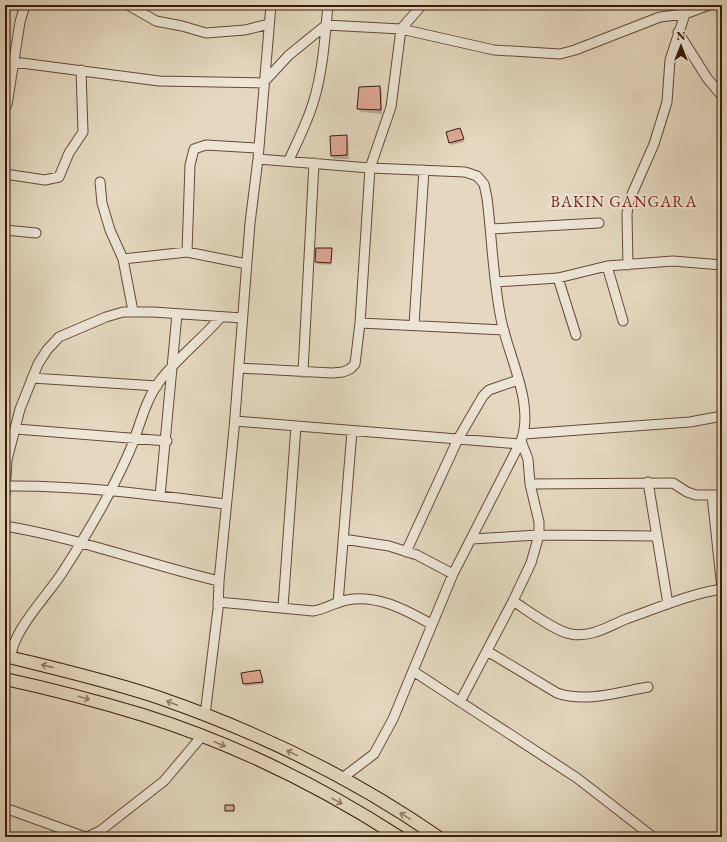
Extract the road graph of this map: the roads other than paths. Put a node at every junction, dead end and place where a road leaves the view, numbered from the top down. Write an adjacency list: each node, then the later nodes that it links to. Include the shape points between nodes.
1 (25, 5): 12 (street)
2 (128, 5): 8 (street, via 156,21 206,33 245,30)
3 (271, 5): 8 (street)
4 (328, 5): 9 (street)
5 (422, 5): 10 (street)
6 (708, 5): 7 (street)
7 (685, 14): 10 (street, via 660,17 560,54 494,50); 11 (street)
8 (269, 24): 14 (street)
9 (326, 25): 10 (street); 14 (street, via 289,55); 19 (street, via 315,99)
10 (401, 29): 21 (street, via 391,107)
11 (678, 32): 15 (street, via 707,78); 32 (street, via 670,60 667,102 654,144 629,200)
12 (14, 62): 13 (street); 16 (street)
13 (81, 70): 14 (street, via 159,81); 23 (street, via 83,132 62,173 59,177 45,180)
14 (263, 83): 17 (street)
15 (722, 96)
16 (5, 106)
17 (258, 148): 18 (street); 29 (street, via 206,145 194,149 190,165)
18 (258, 159): 19 (street); 31 (street)
19 (289, 160): 20 (street)
20 (314, 163): 21 (street); 48 (street)
21 (370, 168): 22 (street); 42 (street)
22 (424, 170): 26 (street, via 451,171 477,176 484,184); 43 (street)
23 (5, 174)
24 (100, 182): 30 (street, via 102,203 110,230)
25 (599, 223): 26 (street)
26 (491, 229): 36 (street)
27 (5, 230): 28 (street)
28 (36, 233)
29 (188, 252): 30 (street); 31 (street)
30 (123, 259): 37 (street)
31 (247, 264): 40 (street)
32 (628, 265): 33 (street, via 673,261); 34 (street)
33 (722, 265)
34 (607, 266): 35 (street); 41 (street)
35 (558, 278): 36 (street); 45 (street)
36 (496, 282): 44 (street)
37 (133, 311): 38 (street); 49 (street, via 106,317 59,337 46,350)
38 (177, 314): 39 (street); 47 (street)
39 (220, 318): 40 (street); 47 (street)
40 (242, 318): 46 (street)
41 (623, 321)
42 (360, 322): 43 (street); 48 (street, via 355,364 350,369 332,373)
43 (414, 325): 44 (street)
44 (504, 330): 50 (street)
45 (576, 335)
46 (239, 368): 48 (street); 53 (street)
47 (171, 369): 51 (street); 60 (street)
48 (302, 372)
49 (32, 378): 51 (street); 55 (street)
50 (518, 380): 58 (street, via 489,390); 59 (street, via 526,421)
51 (157, 386): 57 (street, via 148,401)
52 (722, 416): 59 (street, via 690,422)
53 (235, 421): 54 (street); 69 (street)
54 (296, 426): 56 (street); 84 (street)
55 (16, 428): 57 (street); 61 (street, via 7,460)
56 (352, 431): 58 (street); 73 (street)
57 (135, 439): 60 (street); 64 (street)
58 (458, 439): 59 (street); 76 (street)
59 (521, 440): 63 (street, via 528,459); 74 (street)
60 (166, 441): 67 (street)
61 (5, 481): 64 (street); 65 (street)
62 (648, 482): 63 (street); 68 (street, via 673,483 687,492); 72 (street)
63 (530, 484): 71 (street, via 539,522)
64 (112, 490): 67 (street); 75 (street)
65 (5, 494)
66 (722, 495): 68 (street)
67 (160, 496): 69 (street)
68 (712, 496): 79 (street)
69 (226, 504): 78 (street)
70 (5, 526): 75 (street)
71 (539, 535): 72 (street); 74 (street); 81 (street, via 531,563)
72 (657, 536): 83 (street)
73 (343, 539): 76 (street, via 389,546); 82 (street)
74 (472, 539): 77 (street)
75 (81, 541): 78 (street, via 173,570); 87 (street, via 62,574 37,605)
76 (406, 552): 77 (street)
77 (454, 574): 85 (street)
78 (219, 581): 80 (street)
79 (722, 589): 83 (street, via 703,592)
80 (218, 602): 84 (street); 92 (street)
81 (513, 602): 83 (street, via 570,634 600,630); 86 (street)
82 (338, 603): 84 (street, via 312,611); 85 (street, via 358,598 375,600 392,604)
83 (668, 604)
84 (283, 607)
85 (431, 624): 88 (street)
86 (487, 651): 90 (street, via 557,693 570,697 587,698); 91 (street)
87 (8, 657): 92 (main road, one-way to 87, via 159,698)
88 (413, 671): 91 (street); 94 (street, via 393,719 374,754)
89 (5, 679): 93 (main road, one-way to 93, via 81,697)
90 (648, 687)
91 (460, 702): 99 (street, via 577,778)
92 (204, 715): 94 (main road, one-way to 92, via 245,731)
93 (202, 736): 96 (street, via 164,781 100,830); 97 (main road, one-way to 97, via 264,762)
94 (341, 779): 98 (main road, one-way to 94)
95 (5, 808): 96 (street)
96 (86, 837)
97 (399, 837)
98 (438, 837)
99 (653, 837)

